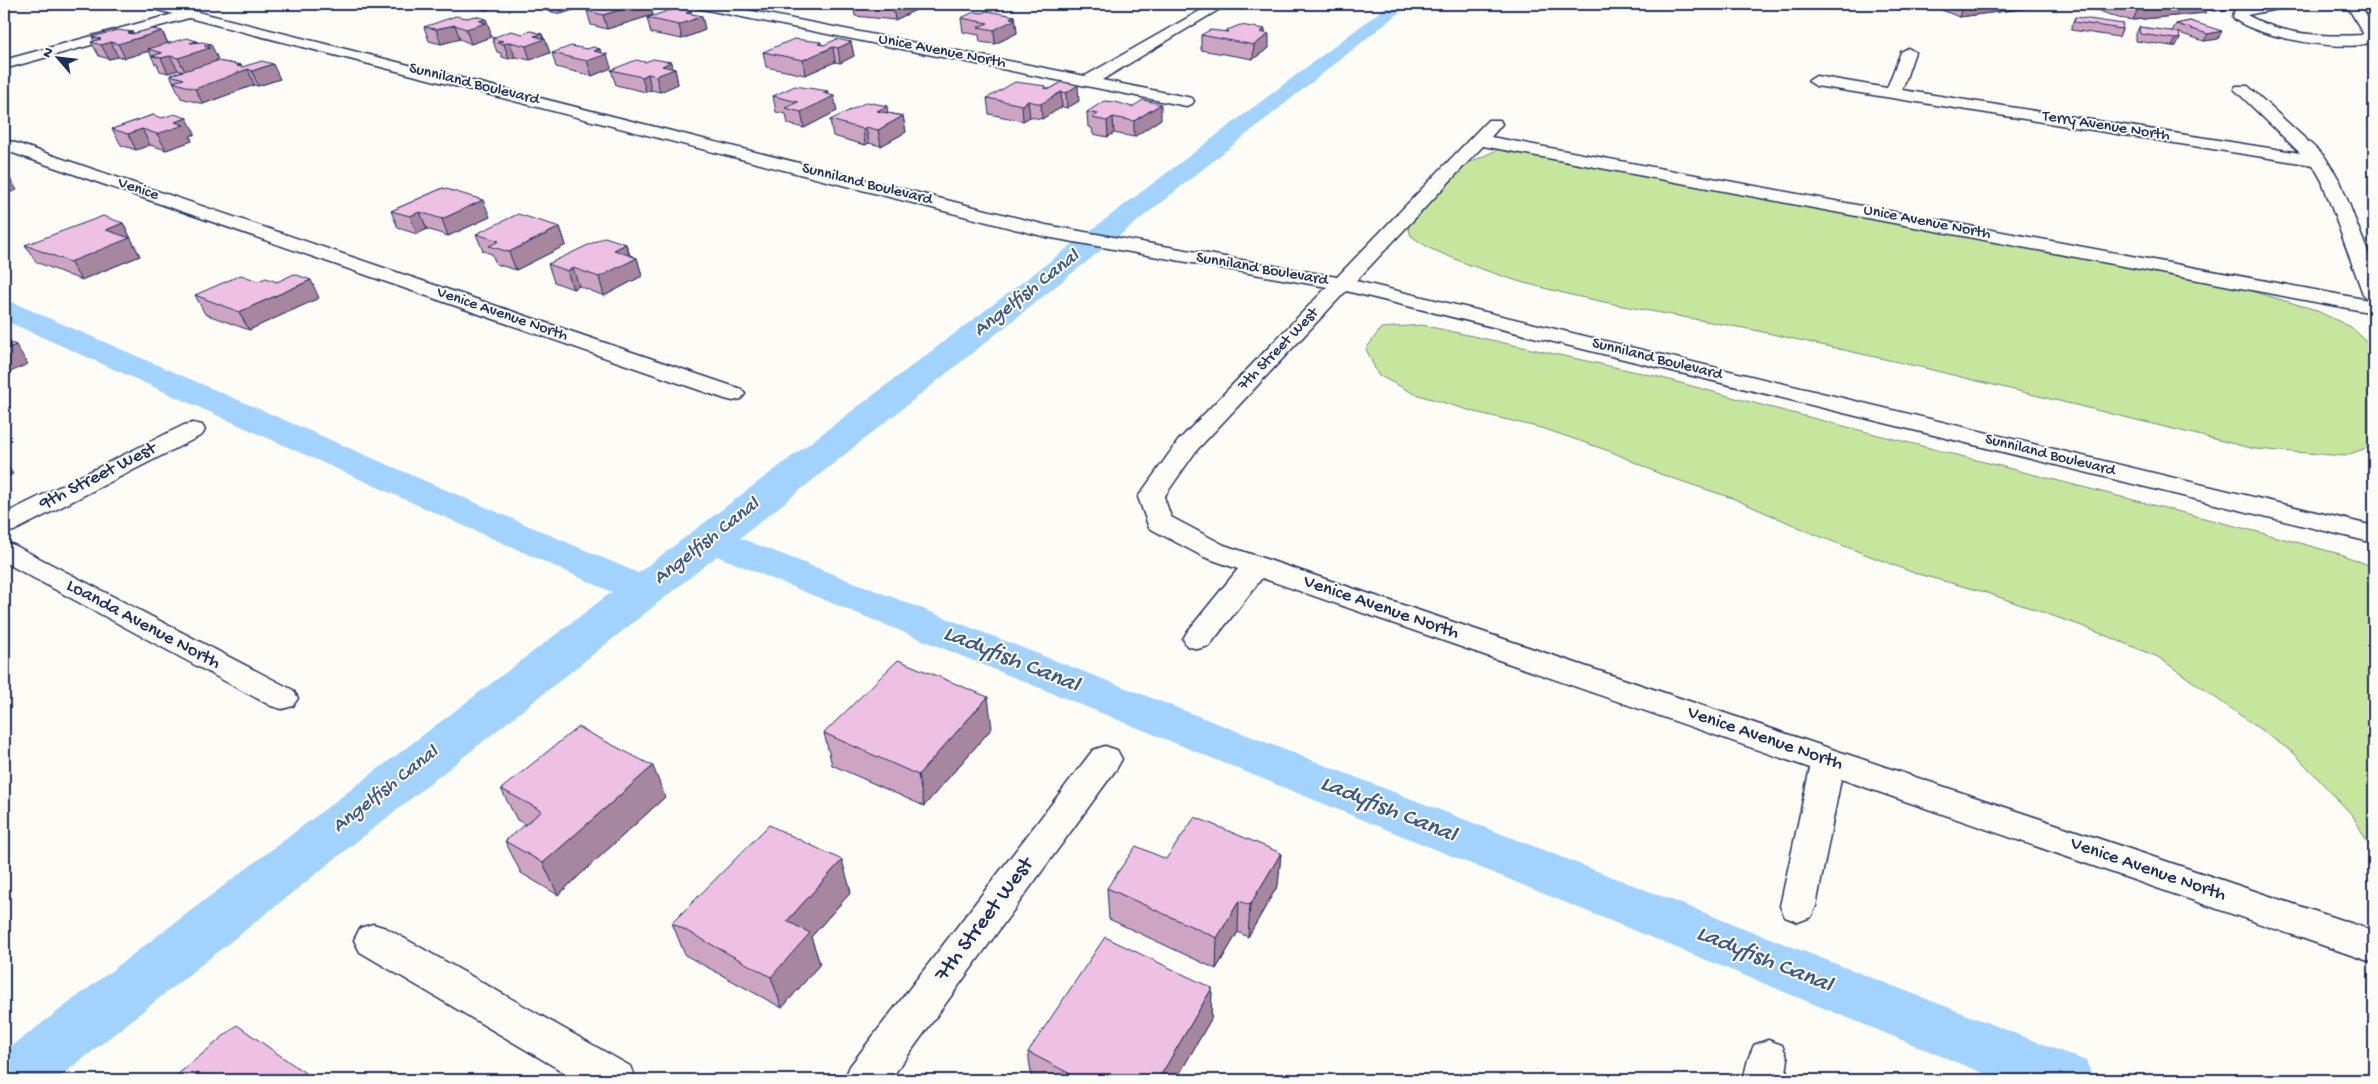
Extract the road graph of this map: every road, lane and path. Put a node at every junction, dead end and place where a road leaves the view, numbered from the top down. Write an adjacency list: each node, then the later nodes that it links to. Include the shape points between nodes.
1 (151, 4): 7 (street, Sunniland Boulevard)
2 (697, 4): 11 (street, Unice Avenue North)
3 (1221, 4): 11 (street)
4 (2283, 4): 5 (street, via 2240,11 2240,17 2252,25 2275,32 2311,38 2367,39 2370,33)
5 (2353, 4)
6 (216, 6): 7 (street)
7 (190, 14): 9 (street); 20 (street, Sunniland Boulevard, via 1046,231)
8 (1908, 52): 13 (street)
9 (4, 65)
10 (1816, 80): 13 (street, Terry Avenue North)
11 (1088, 81): 14 (street, Unice Avenue North)
12 (2242, 89): 18 (street)
13 (1893, 93): 18 (street, Terry Avenue North)
14 (1186, 101)
15 (1494, 124): 16 (street, 7th Street West)
16 (1480, 140): 20 (street, 7th Street West); 22 (street, Unice Avenue North)
17 (4, 144): 19 (street, Venice)
18 (2319, 161): 21 (street, via 2331,182)
19 (272, 236): 23 (street, Venice Avenue North)
20 (1342, 284): 25 (street, 7th Street West, via 1187,446 1151,497); 27 (street, Sunniland Boulevard)
21 (2374, 294)
22 (2374, 307)
23 (733, 394)
24 (193, 430): 26 (street, 9th Street West)
25 (1159, 522): 29 (street, Venice Avenue North, via 1214,551)
26 (4, 525)
27 (2374, 535)
28 (4, 551): 31 (street, Loanda Avenue North)
29 (1256, 566): 30 (street); 33 (street, Venice Avenue North)
30 (1198, 639)
31 (282, 698)
32 (1105, 759): 38 (street, 7th Street West)
33 (1828, 761): 34 (street); 36 (street, Venice Avenue North)
34 (1798, 906)
35 (373, 940): 37 (street)
36 (2374, 946)
37 (615, 1080)
38 (865, 1080)

